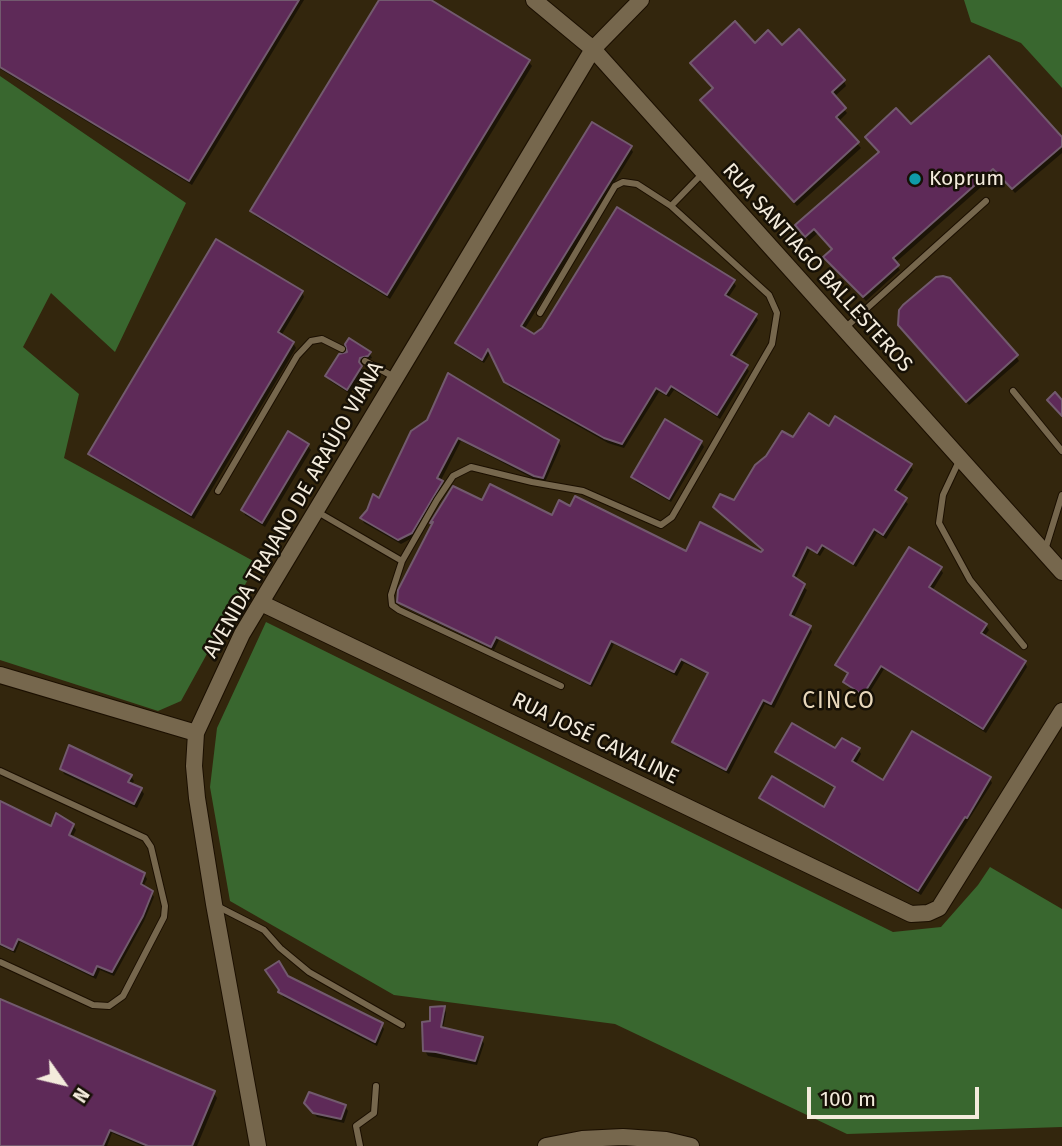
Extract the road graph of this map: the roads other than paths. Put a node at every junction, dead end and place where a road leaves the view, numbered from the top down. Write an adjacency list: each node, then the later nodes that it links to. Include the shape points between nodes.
1 (534, 0): 3 (street, RUA SANTIAGO BALLESTEROS)
2 (642, 0): 3 (street, AVENIDA TRAJANO DE ARAÚJO VIANA)
3 (593, 49): 4 (street, RUA SANTIAGO BALLESTEROS); 11 (street, AVENIDA TRAJANO DE ARAÚJO VIANA)
4 (704, 173): 6 (lane); 8 (street, RUA SANTIAGO BALLESTEROS)
5 (986, 201): 8 (lane)
6 (671, 206): 7 (lane, via 637,184 615,186); 19 (lane, via 769,296 777,313 772,344 672,517 660,525 583,491 471,467 453,476)
7 (540, 313)
8 (844, 329): 14 (street, RUA SANTIAGO BALLESTEROS)
9 (342, 349): 15 (lane, via 322,339 311,341 297,356)
10 (365, 361): 11 (lane)
11 (395, 378): 17 (street, AVENIDA TRAJANO DE ARAÚJO VIANA)
12 (1013, 391): 13 (lane)
13 (1062, 451)
14 (960, 459): 18 (street, RUA SANTIAGO BALLESTEROS); 22 (lane, via 943,495 939,523 970,580)
15 (218, 491)
16 (1062, 495): 18 (lane)
17 (316, 511): 19 (lane); 21 (street, AVENIDA TRAJANO DE ARAÚJO VIANA)
18 (1044, 553): 20 (street, RUA SANTIAGO BALLESTEROS)
19 (402, 561): 24 (lane, via 392,605)
20 (1062, 572)
21 (261, 603): 25 (street, RUA JOSÉ CAVALINE, via 911,914 939,908); 26 (street, AVENIDA TRAJANO DE ARAÚJO VIANA)
22 (1024, 646)
23 (0, 675): 26 (street)
24 (561, 686)
25 (1062, 711)
26 (196, 733): 28 (street, AVENIDA TRAJANO DE ARAÚJO VIANA, via 197,798)
27 (0, 771): 29 (lane, via 145,838 165,906 164,917 123,996 109,1006 93,1005)
28 (214, 904): 30 (lane, via 264,930 309,972); 32 (street, AVENIDA TRAJANO DE ARAÚJO VIANA)
29 (0, 962)
30 (402, 1025)
31 (376, 1086): 33 (lane, via 374,1113 356,1126)
32 (258, 1146)
33 (360, 1146)
34 (546, 1146): 35 (street, via 624,1137)
35 (691, 1146)

